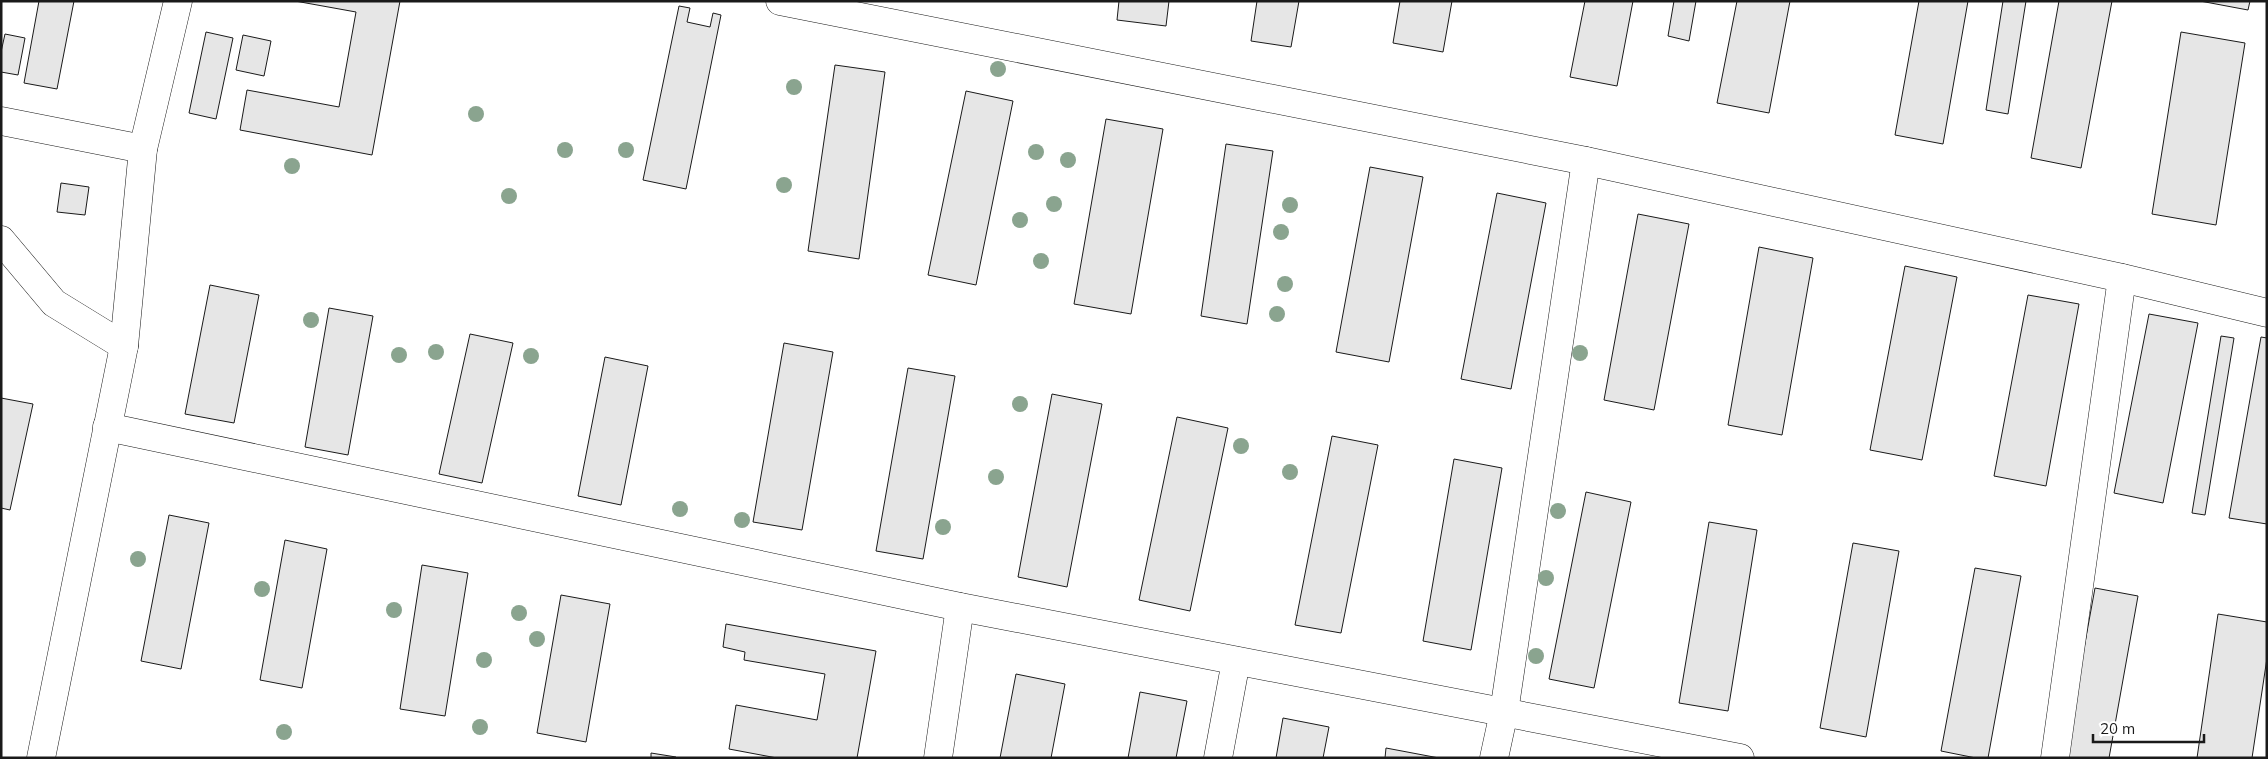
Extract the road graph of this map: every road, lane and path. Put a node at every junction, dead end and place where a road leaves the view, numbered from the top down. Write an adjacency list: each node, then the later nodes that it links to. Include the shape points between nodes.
1 (178, 1): 4 (street)
2 (780, 1): 5 (street)
3 (1, 121): 4 (street)
4 (143, 149): 9 (street)
5 (1586, 161): 7 (street); 13 (street)
6 (1, 240): 9 (street, via 54,303)
7 (2122, 278): 8 (street); 19 (street)
8 (2267, 312)
9 (124, 346): 10 (street)
10 (107, 427): 11 (street); 14 (street)
11 (960, 607): 12 (street); 15 (street)
12 (1236, 661): 13 (street); 16 (street)
13 (1504, 712): 17 (street); 18 (street)
14 (41, 758)
15 (938, 758)
16 (1218, 758)
17 (1494, 758)
18 (1740, 758)
19 (2056, 758)

